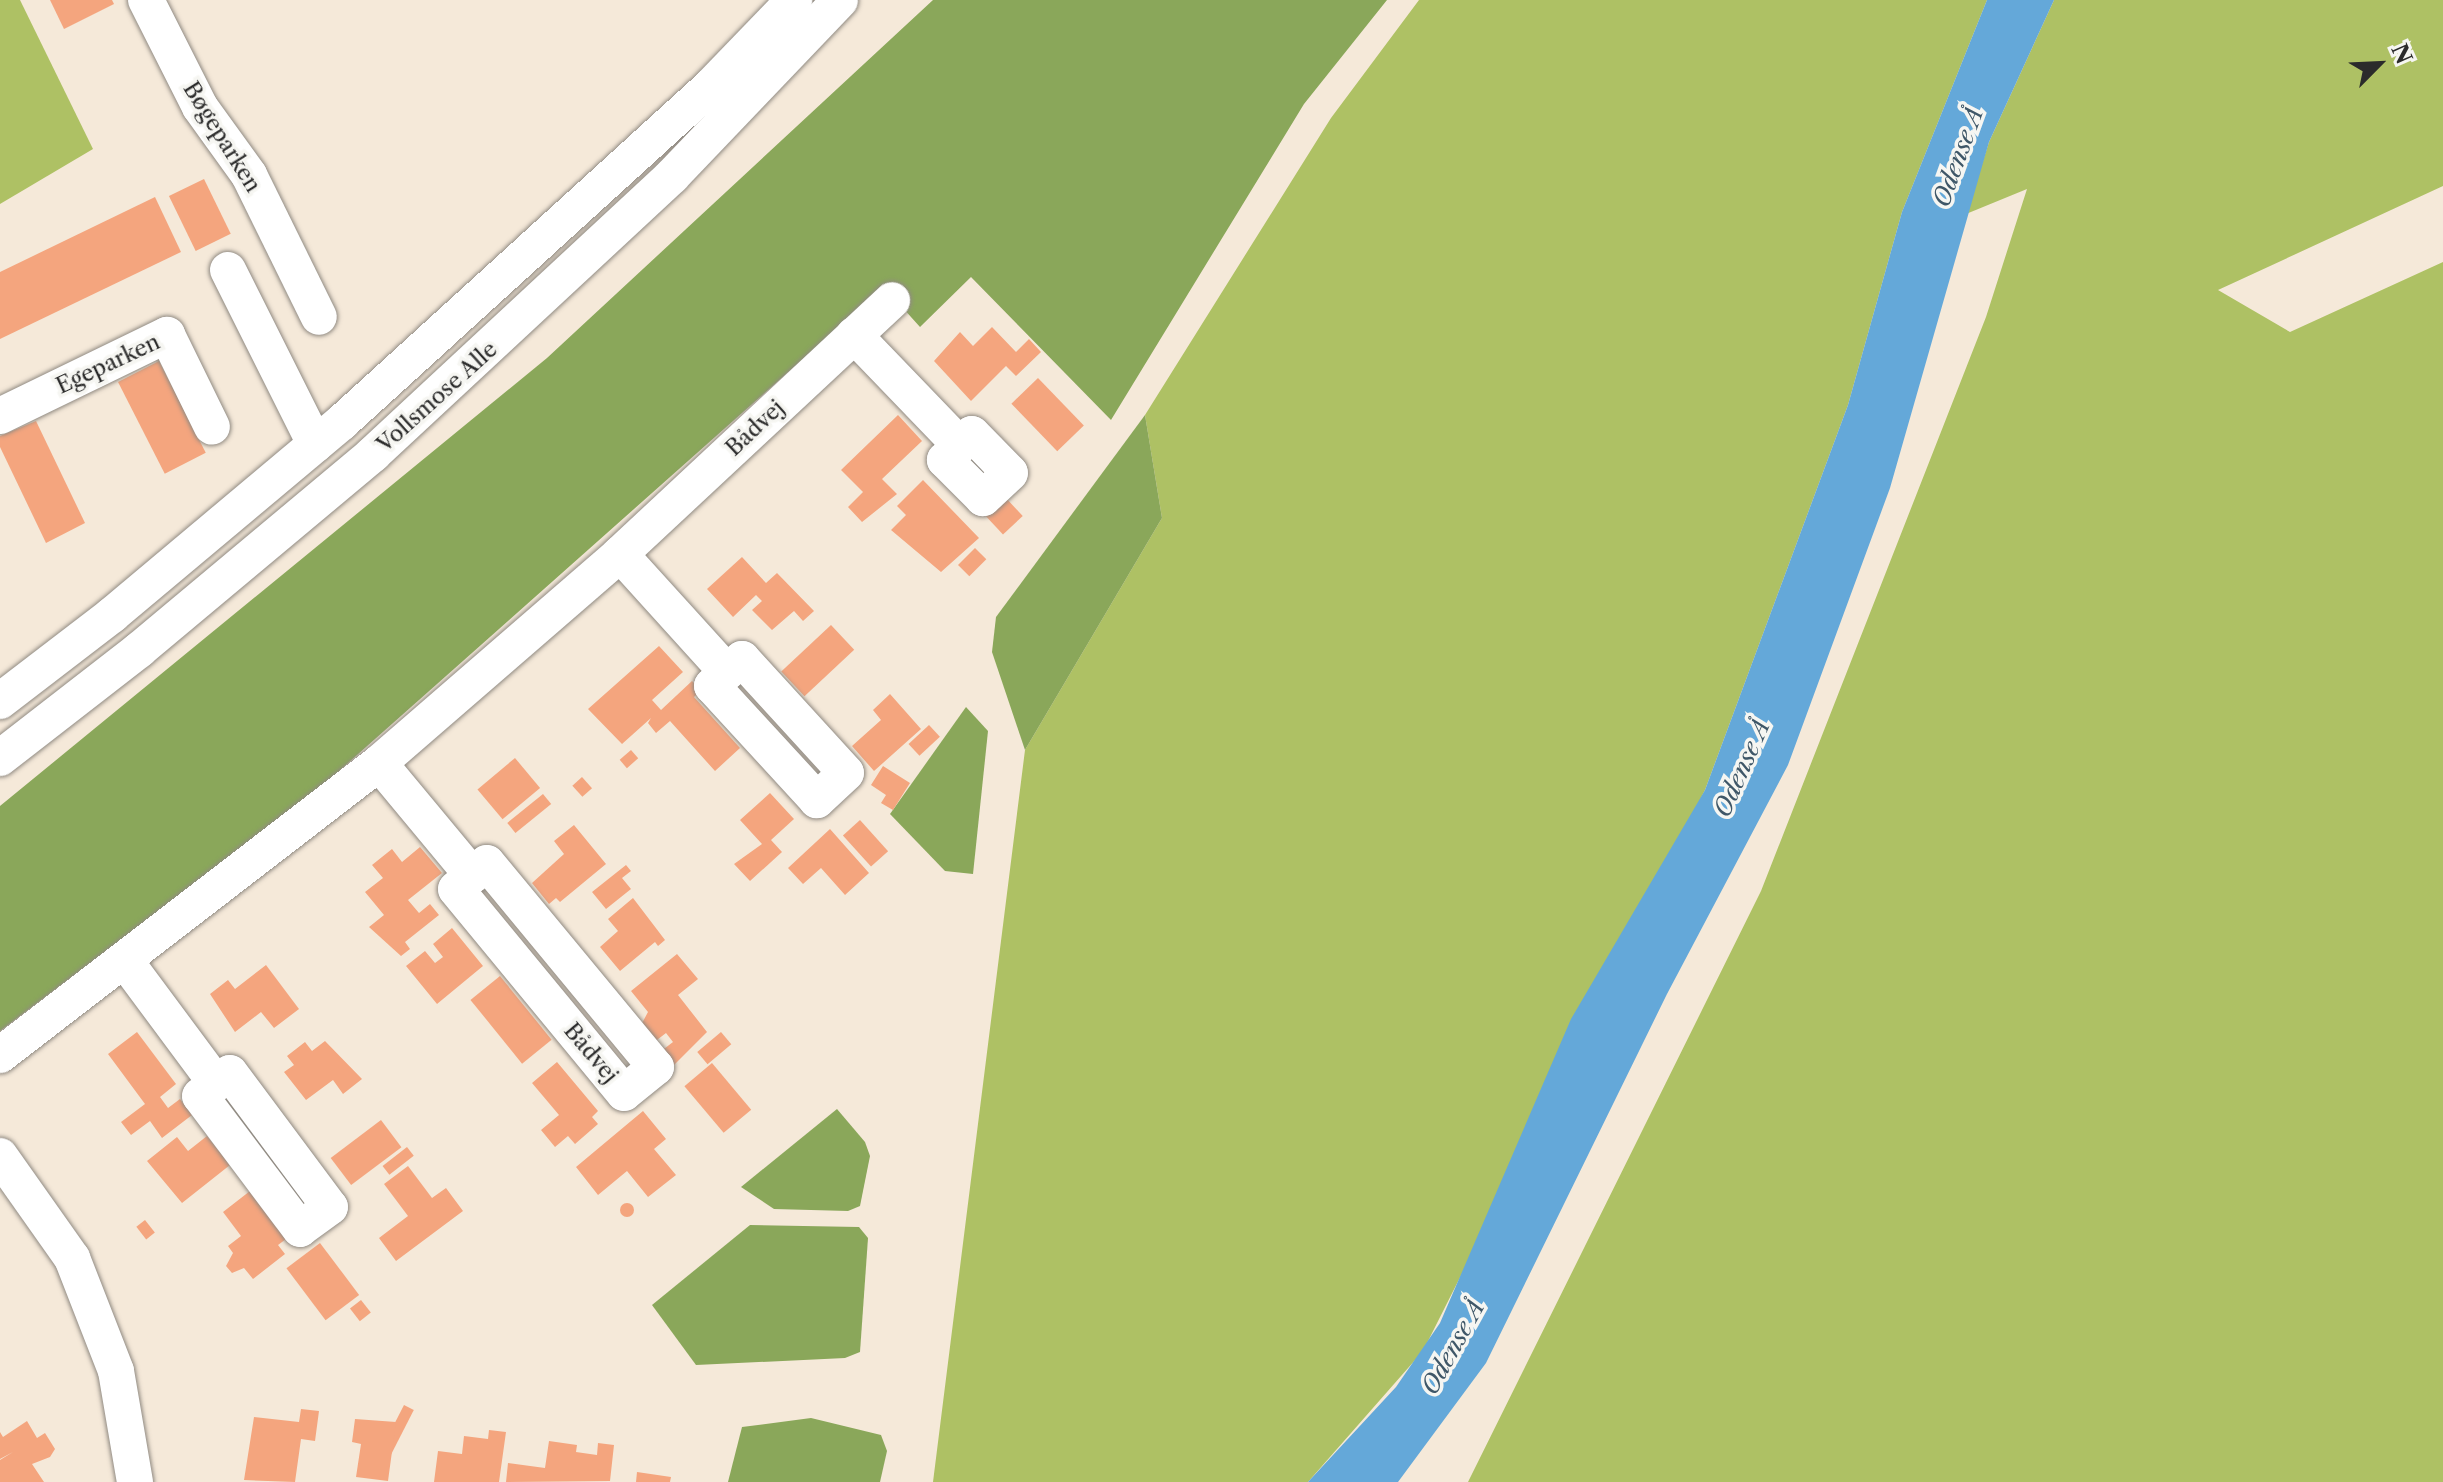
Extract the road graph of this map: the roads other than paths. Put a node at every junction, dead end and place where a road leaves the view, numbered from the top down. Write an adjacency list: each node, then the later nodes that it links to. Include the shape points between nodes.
1 (146, 0): 6 (street, Bøgeparken, via 200,107 249,175)
2 (794, 0): 10 (street, Vollsmose Alle, via 711,86)
3 (840, 0): 15 (street, Vollsmose Alle, via 672,176 373,454 139,650)
4 (228, 270): 10 (street)
5 (892, 300): 7 (street, Bådvej)
6 (319, 317)
7 (854, 335): 11 (street); 12 (street, Bådvej)
8 (0, 416): 9 (street, Egeparken, via 167,335)
9 (212, 427)
10 (315, 444): 14 (street, Vollsmose Alle, via 112,615)
11 (960, 445)
12 (620, 554): 13 (street); 16 (street, Bådvej)
13 (727, 672)
14 (0, 701)
15 (0, 758)
16 (379, 763): 17 (street); 18 (street, Bådvej)
17 (472, 875): 17 (street, Bådvej, via 487,863 656,1067 624,1093 456,889)
18 (126, 962): 19 (street, Bådvej); 20 (street)
19 (0, 1055)
20 (216, 1083)
21 (0, 1156): 22 (street, via 72,1258 116,1371)
22 (135, 1482)

